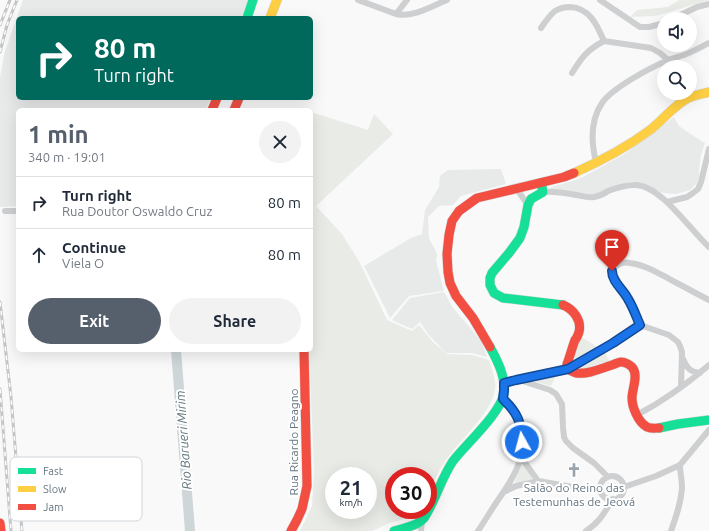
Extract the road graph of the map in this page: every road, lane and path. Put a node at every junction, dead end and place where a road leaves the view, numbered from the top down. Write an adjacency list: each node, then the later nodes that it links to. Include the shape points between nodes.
1 (253, 0): 10 (street)
2 (277, 0): 11 (street)
3 (358, 0): 9 (street)
4 (407, 0): 9 (street)
5 (447, 0): 9 (street, via 419,12 408,15)
6 (602, 0): 12 (street, via 640,27)
7 (709, 4): 8 (street)
8 (687, 12)
9 (396, 14)
10 (248, 16)
11 (271, 16)
12 (657, 25)
13 (541, 28): 14 (street, via 557,10 564,7 577,8 588,13)
14 (604, 41): 16 (street, via 651,48); 18 (street, via 586,53)
15 (709, 43): 16 (street)
16 (668, 60)
17 (657, 65): 21 (street, via 624,84 602,104 592,130)
18 (572, 73)
19 (709, 92): 21 (street, via 690,97 670,110 652,129)
20 (709, 149): 24 (street, via 698,189 687,197)
21 (596, 162): 22 (street)
22 (542, 187): 23 (street); 24 (street, via 595,197 636,185 648,188); 25 (street)
23 (516, 188): 25 (street); 37 (street, via 477,198 465,205 452,221 448,241 449,278 452,288 491,346)
24 (668, 202): 28 (street)
25 (528, 205): 34 (street, via 520,238 492,273 490,285 494,293 503,298 563,305 571,309 578,321 579,333 567,364)
26 (16, 210): 27 (street)
27 (5, 211)
28 (709, 246)
29 (709, 300): 30 (street, via 656,272 631,263 623,263 614,268 612,276 624,291)
30 (640, 325): 32 (street, via 673,337 679,344); 34 (street)
31 (304, 352): 54 (street, Rua Ricardo Peagno, via 307,486 303,506)
32 (682, 355): 35 (street, via 689,369); 38 (street)
33 (709, 365): 35 (street)
34 (568, 369): 36 (street); 40 (street, via 578,373 621,362 631,365 636,381 632,401)
35 (700, 373): 38 (street)
36 (516, 380): 37 (street); 45 (street, via 556,394 562,404 566,441)
37 (504, 383): 39 (street)
38 (681, 387): 40 (street)
39 (503, 399): 43 (street, via 512,407 518,418 522,436); 51 (street, via 446,471 431,507)
40 (637, 415): 41 (street, via 644,424 652,428)
41 (709, 420)
42 (709, 430): 44 (street)
43 (520, 457): 46 (street); 49 (street)
44 (680, 465): 47 (street); 59 (street, via 681,496)
45 (608, 477): 47 (street, via 619,478); 48 (street, via 602,482)
46 (538, 481): 48 (street); 49 (street, via 516,486)
47 (624, 487): 50 (street, via 620,497)
48 (600, 489): 50 (street, via 606,498)
49 (505, 492): 57 (street)
50 (613, 499): 58 (street, via 601,518)
51 (422, 521): 55 (street); 56 (street)
52 (0, 522): 53 (street)
53 (1, 531)
54 (291, 531)
55 (394, 531)
56 (421, 531)
57 (478, 531)
58 (586, 531)
59 (671, 531)

